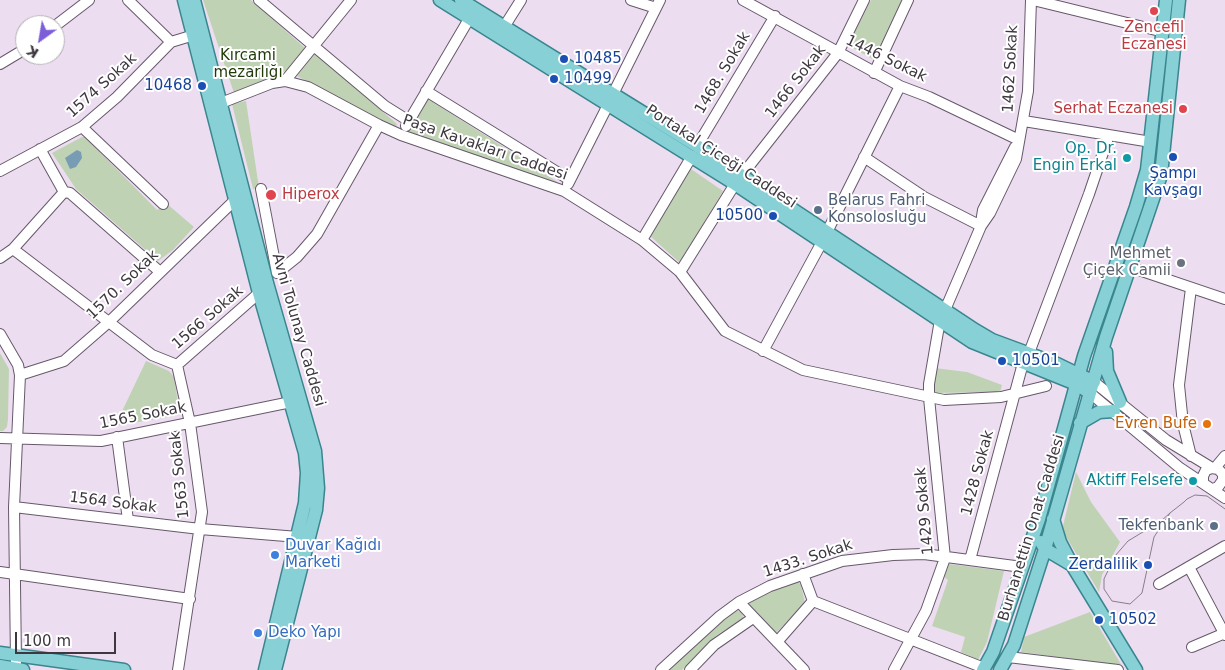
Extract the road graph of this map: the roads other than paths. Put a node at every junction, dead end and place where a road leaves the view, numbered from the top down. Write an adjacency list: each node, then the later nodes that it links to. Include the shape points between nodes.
1 (89, 0): 19 (street)
2 (128, 0): 24 (street)
3 (184, 0): 23 (main road, Avni Tolunay Caddesi)
4 (194, 0): 34 (main road, Avni Tolunay Caddesi)
5 (259, 0): 25 (street)
6 (351, 0): 25 (street)
7 (440, 0): 20 (main road, Portakal Çiceği Caddesi)
8 (521, 0): 21 (street)
9 (631, 0): 17 (street)
10 (743, 0): 18 (street, 1446 Sokak)
11 (864, 0): 26 (street, 1466 Sokak)
12 (908, 0): 29 (street)
13 (1032, 0): 22 (street); 36 (street, 1462 Sokak)
14 (1166, 0): 22 (main road, Burhanettin Onat Caddesi)
15 (1179, 0): 59 (main road, Burhanettin Onat Caddesi, via 1161,175)
16 (467, 2): 21 (main road, Portakal Çiceği Caddesi)
17 (658, 4): 33 (street)
18 (775, 16): 26 (street, 1446 Sokak); 44 (street, 1468. Sokak)
19 (65, 18)
20 (469, 19): 32 (street); 33 (main road, Portakal Çiceği Caddesi)
21 (504, 27): 33 (main road, Portakal Çiceği Caddesi)
22 (1164, 32): 42 (main road, Burhanettin Onat Caddesi)
23 (194, 35): 24 (street, 1574 Sokak); 52 (main road, Avni Tolunay Caddesi)
24 (171, 42): 38 (street, 1574 Sokak)
25 (313, 46): 30 (street); 35 (street, via 385,106)
26 (838, 53): 29 (street, 1446 Sokak); 48 (street, 1466 Sokak)
27 (15, 55): 28 (street)
28 (0, 64)
29 (874, 73): 31 (street, 1446 Sokak)
30 (285, 81): 34 (street, Paşa Kavakları Caddesi); 37 (street, Paşa Kavakları Caddesi, via 308,87)
31 (900, 86): 41 (street, 1446 Sokak); 45 (street)
32 (426, 91): 35 (street); 47 (street)
33 (610, 99): 44 (main road, Portakal Çiceği Caddesi); 47 (street)
34 (221, 102): 130 (main road, Avni Tolunay Caddesi, via 318,472 316,510)
35 (409, 120): 39 (street)
36 (1024, 120): 40 (street); 41 (street, 1462 Sokak)
37 (379, 126): 39 (street, Paşa Kavakları Caddesi); 49 (street, via 316,234 297,258 277,273)
38 (82, 127): 43 (street, 1574 Sokak); 53 (street)
39 (401, 134): 50 (street, Paşa Kavakları Caddesi)
40 (1109, 135): 42 (street); 71 (street, 1428 Sokak)
41 (1019, 140): 54 (street, 1462 Sokak, via 984,210)
42 (1151, 142): 70 (main road, Burhanettin Onat Caddesi, via 1136,207)
43 (40, 149): 46 (street, 1574 Sokak); 51 (street)
44 (694, 151): 48 (main road, Portakal Çiceği Caddesi); 56 (street, 1468. Sokak)
45 (864, 157): 54 (street, via 924,197); 55 (street)
46 (1, 168)
47 (570, 180): 50 (street)
48 (739, 180): 55 (main road, Portakal Çiceği Caddesi); 61 (street, 1466 Sokak)
49 (261, 189)
50 (564, 191): 56 (street, Paşa Kavakları Caddesi)
51 (64, 192): 57 (street); 60 (street, via 70,193)
52 (236, 199): 60 (street, 1570. Sokak); 63 (main road, Avni Tolunay Caddesi)
53 (163, 204)
54 (981, 226): 65 (street, 1462 Sokak)
55 (824, 237): 65 (main road, Portakal Çiceği Caddesi); 69 (street)
56 (642, 240): 61 (street, Paşa Kavakları Caddesi)
57 (13, 249): 58 (street); 66 (street)
58 (0, 258)
59 (1130, 267): 62 (street); 68 (main road, Burhanettin Onat Caddesi)
60 (160, 271): 66 (street, 1570. Sokak)
61 (680, 272): 69 (street, Paşa Kavakları Caddesi, via 720,327)
62 (1191, 288): 64 (street); 88 (street, via 1179,384)
63 (260, 293): 72 (street, 1566 Sokak); 80 (main road, Avni Tolunay Caddesi)
64 (1225, 299)
65 (943, 315): 71 (main road, Portakal Çiceği Caddesi); 79 (street, 1429 Sokak)
66 (110, 321): 72 (street, via 152,355); 74 (street, 1570. Sokak, via 64,361)
67 (0, 334): 74 (street, via 18,365)
68 (1106, 336): 77 (main road, Burhanettin Onat Caddesi); 82 (main road, via 1107,371)
69 (763, 351): 79 (street, Paşa Kavakları Caddesi, via 803,370)
70 (1084, 356): 73 (main road); 75 (main road, Burhanettin Onat Caddesi)
71 (1026, 358): 73 (main road, Portakal Çiceği Caddesi); 78 (street, 1428 Sokak)
72 (177, 365): 83 (street, 1563 Sokak)
73 (1056, 370): 75 (main road, Portakal Çiceği Caddesi); 81 (main road)
74 (20, 375): 87 (street)
75 (1076, 382): 77 (main road, Portakal Çiceği Caddesi); 81 (main road, Burhanettin Onat Caddesi)
76 (1046, 386): 78 (street, Paşa Kavakları Caddesi)
77 (1092, 387): 82 (street); 84 (main road, Burhanettin Onat Caddesi)
78 (1016, 394): 79 (street, Paşa Kavakları Caddesi, via 944,400); 103 (street, 1428 Sokak)
79 (929, 398): 102 (street, 1429 Sokak)
80 (290, 402): 83 (street, 1565 Sokak); 99 (main road, Avni Tolunay Caddesi, via 305,453 307,473)
81 (1070, 403): 96 (main road, Burhanettin Onat Caddesi)
82 (1117, 407): 84 (main road, via 1099,412); 88 (street); 91 (street, via 1180,468)
83 (190, 423): 85 (street, 1565 Sokak); 98 (street, 1563 Sokak, via 202,512)
84 (1080, 423): 95 (main road, Burhanettin Onat Caddesi)
85 (117, 436): 87 (street, 1565 Sokak, via 101,441); 97 (street)
86 (0, 438): 87 (street, 1565 Sokak)
87 (17, 438): 94 (street)
88 (1191, 456): 90 (street)
89 (1225, 456): 90 (street)
90 (1221, 473): 91 (street, via 1204,473); 92 (street, via 1221,486)
91 (1203, 482): 92 (street)
92 (1213, 489): 93 (street)
93 (1225, 498)
94 (14, 507): 97 (street, 1564 Sokak); 108 (street)
95 (1053, 518): 101 (main road, Burhanettin Onat Caddesi); 104 (main road, via 1060,542)
96 (1038, 519): 101 (main road, via 1040,541); 105 (main road, Burhanettin Onat Caddesi)
97 (128, 520): 98 (street, 1564 Sokak)
98 (200, 529): 99 (street, 1564 Sokak); 112 (street, 1563 Sokak)
99 (298, 537): 130 (main road, Avni Tolunay Caddesi)
100 (1225, 546): 106 (street)
101 (1045, 549): 104 (main road); 110 (main road, Burhanettin Onat Caddesi)
102 (945, 558): 103 (street, 1433. Sokak); 109 (street, 1433. Sokak, via 924,554 857,558); 117 (street, 1429 Sokak)
103 (970, 560): 105 (street, 1433. Sokak)
104 (1072, 565): 110 (main road, via 1048,564 1042,566); 136 (main road)
105 (1022, 567): 126 (main road, Burhanettin Onat Caddesi)
106 (1189, 567): 111 (street); 116 (street)
107 (0, 572): 108 (street)
108 (13, 574): 112 (street); 121 (street)
109 (802, 574): 113 (street); 114 (street, 1433. Sokak)
110 (1036, 575): 122 (main road, Burhanettin Onat Caddesi)
111 (1159, 584)
112 (190, 599): 129 (street, 1563 Sokak)
113 (813, 601): 117 (street); 118 (street)
114 (739, 602): 115 (street); 131 (street, 1433. Sokak)
115 (753, 618): 118 (street); 132 (street, via 714,644)
116 (1225, 634): 119 (street)
117 (912, 639): 126 (street); 133 (street, 1429 Sokak)
118 (777, 642): 125 (street)
119 (1192, 647)
120 (0, 653): 121 (main road)
121 (16, 656): 127 (street); 128 (main road)
122 (1008, 657): 124 (street); 134 (main road, Burhanettin Onat Caddesi)
123 (0, 666): 127 (main road)
124 (1080, 668): 135 (street)
125 (800, 669)
126 (984, 669)
127 (18, 670)
128 (124, 670)
129 (178, 670)
130 (267, 670)
131 (661, 670)
132 (690, 670)
133 (894, 670)
134 (1000, 670)
135 (1118, 670)
136 (1135, 670)

